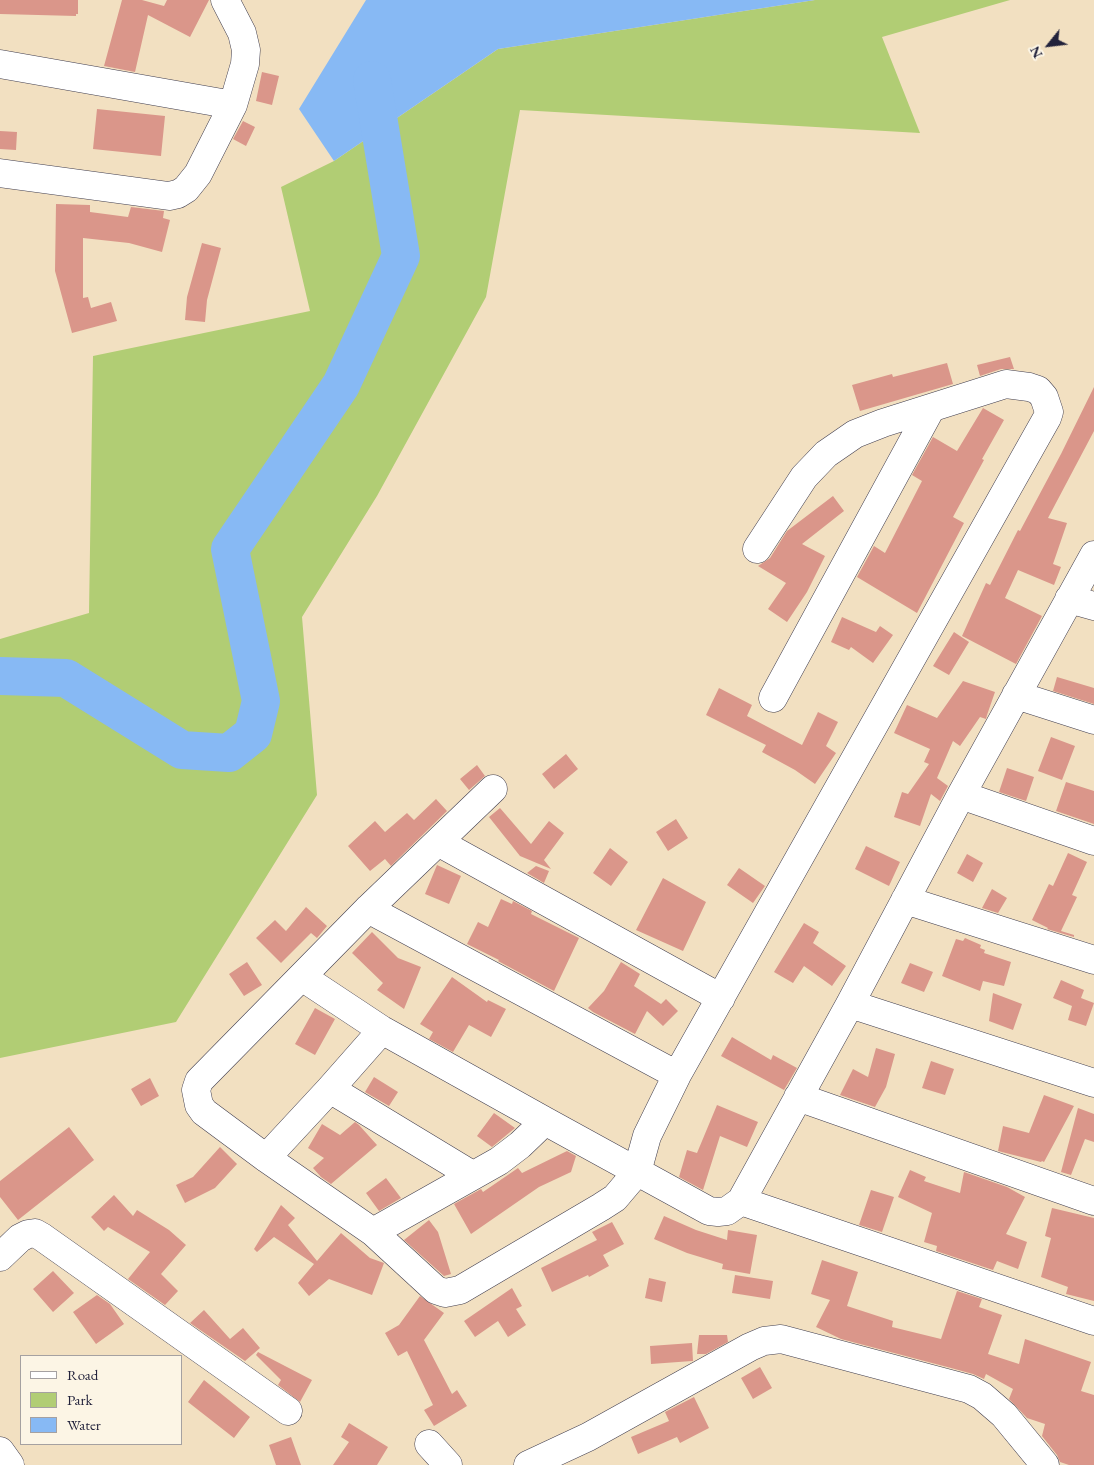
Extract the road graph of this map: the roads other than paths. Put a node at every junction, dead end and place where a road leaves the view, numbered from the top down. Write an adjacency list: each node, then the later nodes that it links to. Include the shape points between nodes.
1 (225, 0): 3 (street, via 242,33 246,50)
2 (0, 64): 3 (street)
3 (233, 105): 4 (street, via 198,174 178,194 169,196)
4 (0, 173)
5 (930, 410): 6 (street, via 855,434 826,454 804,477); 10 (street); 20 (street, via 987,389 1018,384 1038,390 1049,412)
6 (757, 549)
7 (1094, 555): 8 (street)
8 (1081, 602): 9 (street)
9 (1016, 695): 11 (street); 13 (street)
10 (774, 698)
11 (1094, 720)
12 (493, 790): 15 (street)
13 (961, 795): 14 (street); 16 (street)
14 (1094, 841)
15 (438, 842): 17 (street); 20 (street)
16 (905, 900): 18 (street); 21 (street)
17 (368, 909): 19 (street); 23 (street)
18 (1094, 960)
19 (302, 977): 22 (street); 28 (street, via 199,1081 196,1090 204,1112)
20 (721, 998): 23 (street)
21 (850, 1004): 24 (street); 26 (street)
22 (382, 1030): 25 (street); 27 (street)
23 (677, 1075): 29 (street, via 647,1136)
24 (1094, 1083)
25 (330, 1089): 28 (street); 30 (street)
26 (798, 1097): 31 (street); 32 (street)
27 (545, 1121): 29 (street); 30 (street, via 510,1153)
28 (266, 1158): 33 (street)
29 (637, 1172): 31 (street, via 709,1211 727,1211); 33 (street, via 615,1198 453,1293 436,1290)
30 (472, 1176): 33 (street)
31 (741, 1201): 35 (street)
32 (1094, 1201)
33 (372, 1232)
34 (0, 1257): 36 (street, via 20,1238 35,1233)
35 (1094, 1321)
36 (288, 1411)
37 (429, 1444): 40 (street)
38 (0, 1451): 39 (street)
39 (10, 1465)
40 (448, 1465)
41 (528, 1465): 42 (street, via 588,1437 750,1347 780,1339 969,1389 1004,1415)
42 (1045, 1465)

